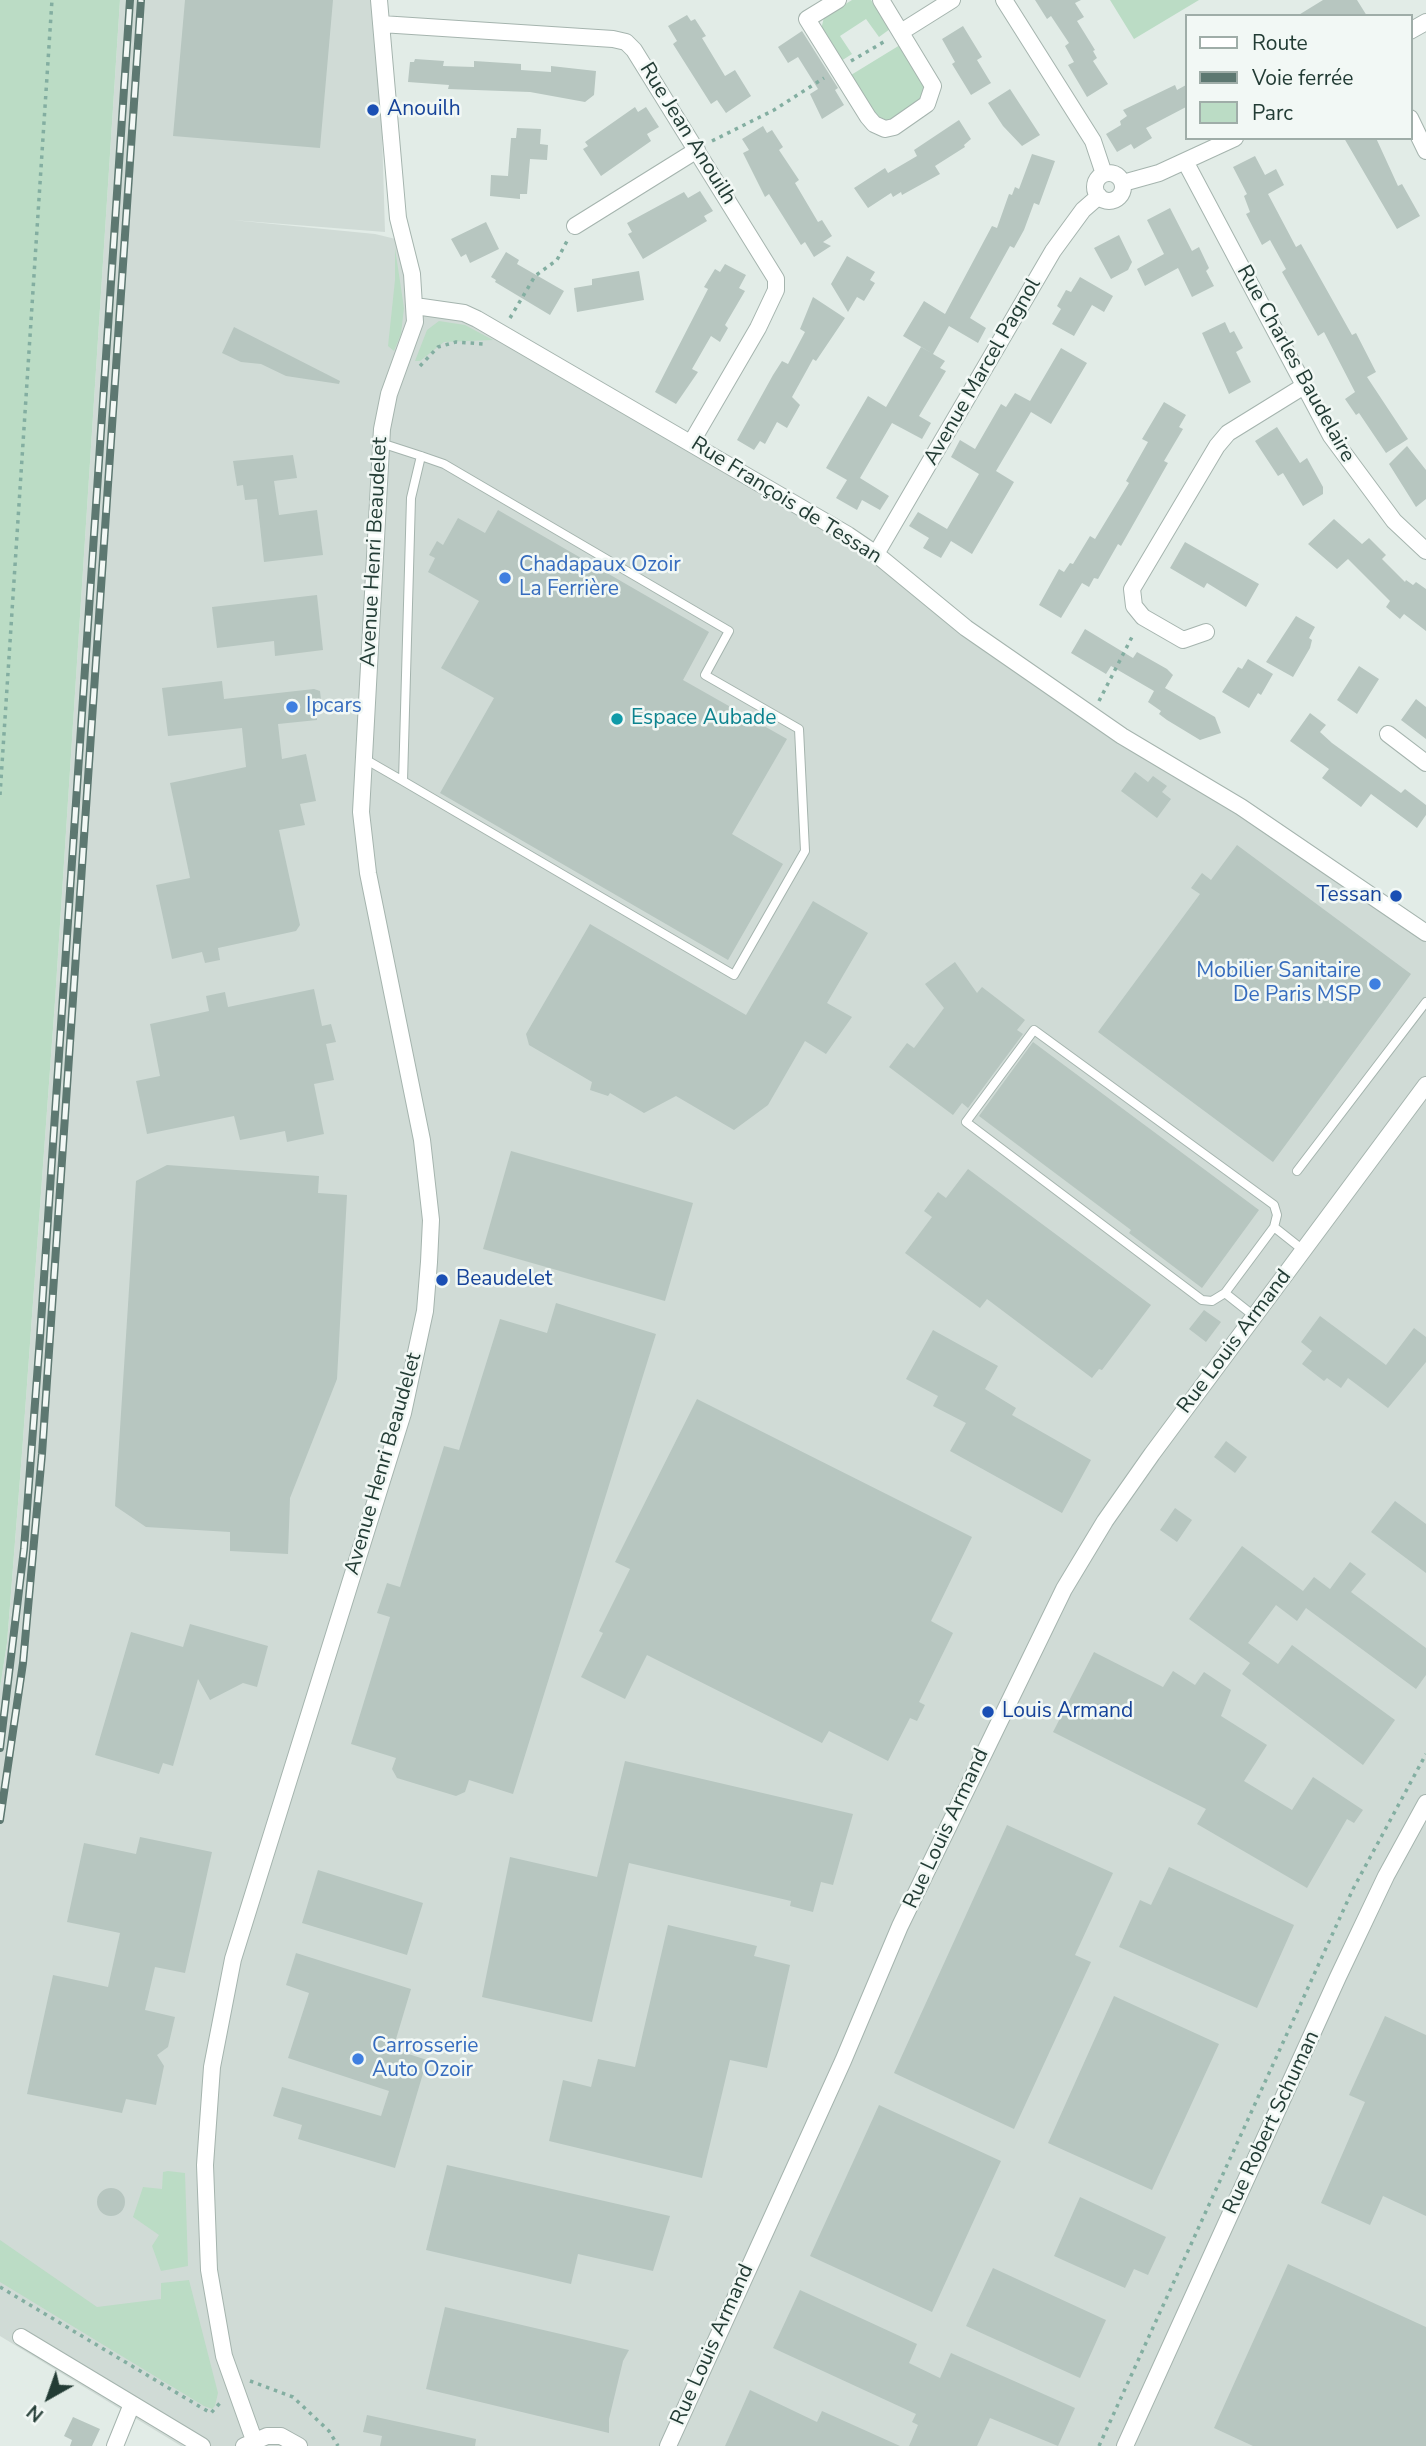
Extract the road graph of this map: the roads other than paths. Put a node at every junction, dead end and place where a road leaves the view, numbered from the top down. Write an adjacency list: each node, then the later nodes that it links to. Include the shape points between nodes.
1 (379, 0): 6 (street)
2 (838, 0): 7 (street, via 807,19 874,124 885,129 927,104 933,94 930,79)
3 (881, 0): 7 (street)
4 (952, 0): 7 (street)
5 (1004, 0): 13 (street, via 1093,141)
6 (381, 24): 10 (street, Rue Jean Anouilh, via 626,42); 17 (street, via 398,218)
7 (901, 33)
8 (1412, 122): 11 (street)
9 (1231, 140): 12 (street)
10 (697, 150): 16 (street); 20 (street, Rue Jean Anouilh, via 771,268 776,290)
11 (1426, 151)
12 (1186, 163): 14 (street); 18 (street, Rue Charles Baudelaire)
13 (1104, 174): 14 (street, via 1113,173); 15 (street, via 1096,184)
14 (1123, 183): 15 (street, via 1116,199 1107,201)
15 (1099, 196): 23 (street, Avenue Marcel Pagnol, via 1053,251)
16 (575, 226)
17 (415, 306): 19 (street, Avenue Henri Beaudelet, via 413,330 389,394); 20 (street, Rue François de Tessan, via 477,319)
18 (1304, 386): 22 (street, Rue Charles Baudelaire, via 1361,480); 24 (street, via 1242,422 1217,446 1136,579 1132,595 1143,617 1183,640)
19 (381, 443): 21 (lane); 26 (street, Avenue Henri Beaudelet)
20 (691, 443): 23 (street, Rue François de Tessan)
21 (421, 456): 28 (lane, via 411,498); 28 (lane, via 444,464 729,631 705,675 799,729 805,851 734,975)
22 (1426, 551)
23 (876, 554): 29 (street, Rue François de Tessan, via 966,628 1122,737 1241,807)
24 (1206, 632)
25 (1388, 734): 27 (street)
26 (363, 758): 28 (lane); 40 (street, Avenue Henri Beaudelet, via 361,812 368,873 422,1140 430,1220 428,1273 419,1346 402,1413 242,1927 220,2014 207,2144 209,2270 220,2338)
27 (1426, 763)
28 (403, 780)
29 (1426, 933)
30 (1426, 1002): 32 (lane)
31 (1426, 1085): 34 (street, Rue Louis Armand)
32 (1297, 1171)
33 (1274, 1227): 34 (lane); 35 (lane); 35 (lane, via 1274,1205 1034,1030 966,1122 1202,1300 1212,1301)
34 (1303, 1250): 36 (street, Rue Louis Armand)
35 (1224, 1293): 36 (lane)
36 (1254, 1316): 44 (street, Rue Louis Armand, via 1105,1521 1048,1619 900,1926)
37 (1426, 1803): 45 (street, Rue Robert Schuman, via 1386,1876)
38 (21, 2337): 39 (street)
39 (132, 2404): 41 (street); 42 (street)
40 (249, 2443): 43 (street, via 267,2436)
41 (115, 2446)
42 (202, 2446)
43 (299, 2446)
44 (668, 2446)
45 (1125, 2446)

